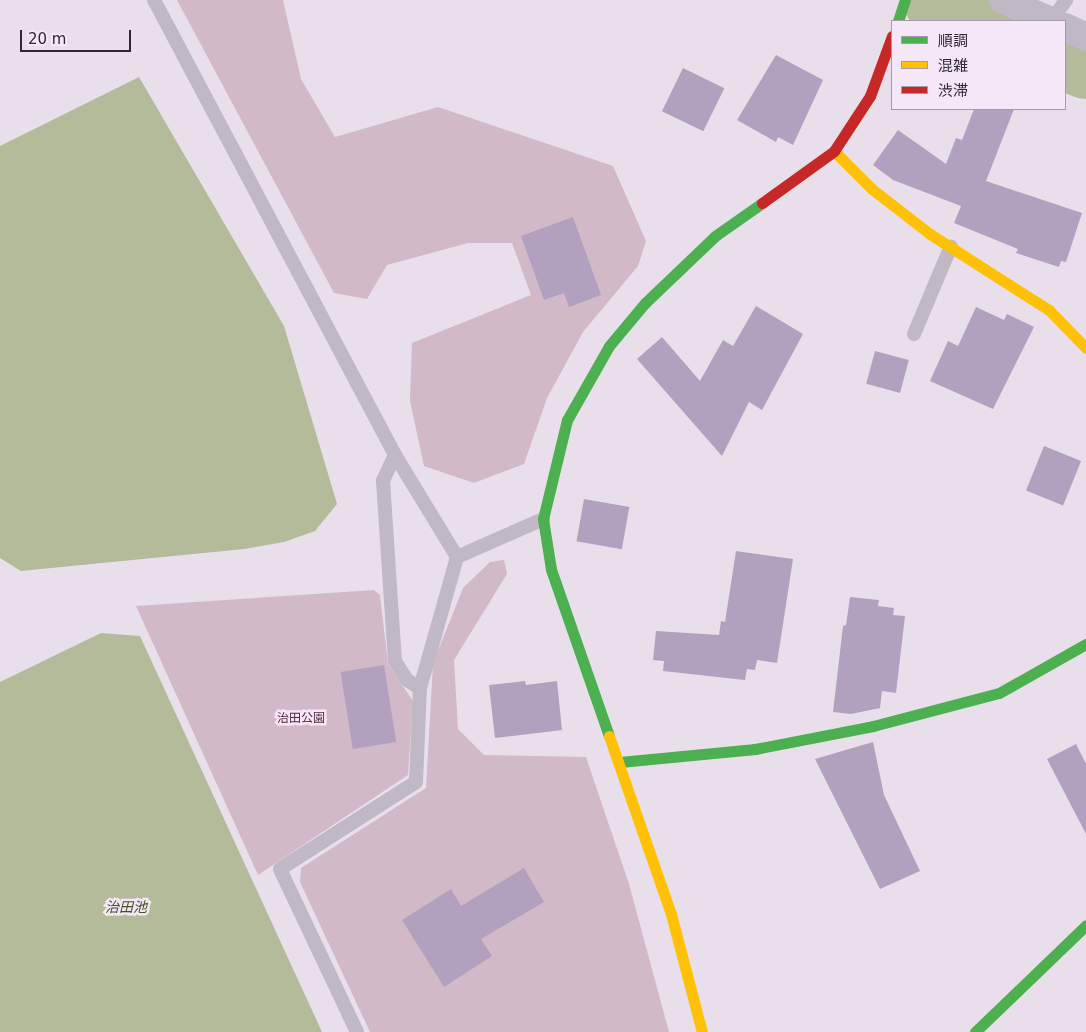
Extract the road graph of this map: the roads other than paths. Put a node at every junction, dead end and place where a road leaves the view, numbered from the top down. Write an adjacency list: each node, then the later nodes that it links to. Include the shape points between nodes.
1 (154, 0): 15 (lane)
2 (1003, 0): 6 (street)
3 (1066, 0): 7 (lane)
4 (904, 3): 5 (street)
5 (898, 20)
6 (1049, 20)
7 (1052, 20)
8 (1066, 27): 9 (street)
9 (1086, 37)
10 (891, 39): 11 (street, via 870,96)
11 (834, 151): 12 (street, via 872,189); 16 (street, via 716,236 645,303 609,346 567,420)
12 (951, 246): 13 (lane); 14 (street, via 1049,310)
13 (914, 334)
14 (1086, 348)
15 (395, 455): 17 (lane); 19 (lane, via 383,481 395,661 407,680)
16 (543, 519): 17 (lane); 20 (street, via 551,569)
17 (457, 557): 19 (lane)
18 (1086, 644): 20 (street, via 999,694 872,726 755,749)
19 (420, 688): 22 (lane, via 416,782 280,869)
20 (620, 762): 23 (street, via 670,914)
21 (1086, 925): 24 (street)
22 (357, 1032)
23 (702, 1032)
24 (975, 1032)

